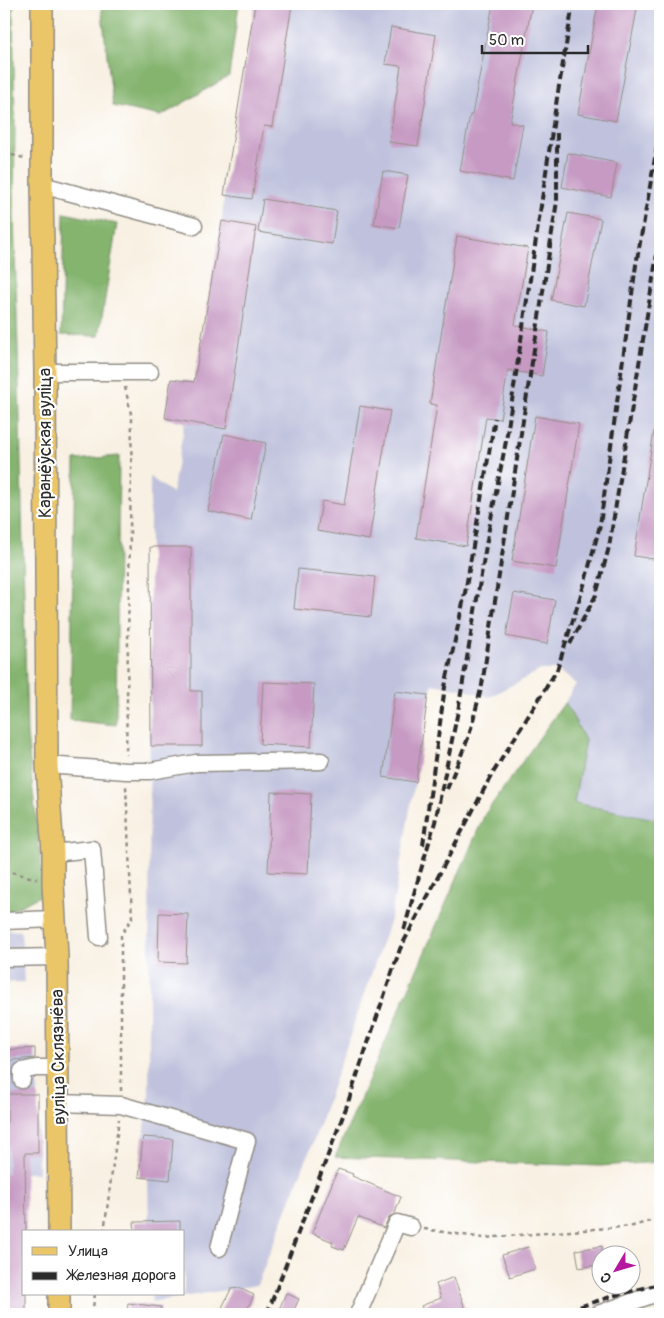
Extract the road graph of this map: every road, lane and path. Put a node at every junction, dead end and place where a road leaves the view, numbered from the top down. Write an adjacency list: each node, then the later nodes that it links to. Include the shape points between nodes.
1 (42, 4): 3 (main road, Каранёўская вуліца)
2 (4, 153): 3 (path)
3 (42, 163): 4 (main road, Каранёўская вуліца)
4 (42, 185): 5 (street); 6 (main road, Каранёўская вуліца)
5 (194, 226)
6 (45, 372): 7 (street); 10 (main road, Каранёўская вуліца)
7 (122, 372): 8 (street); 11 (path, via 132,418)
8 (150, 372)
9 (321, 761): 11 (street, via 196,762 150,771)
10 (47, 765): 11 (street); 12 (main road, Каранёўская вуліца)
11 (126, 771): 23 (path, via 132,918 121,936)
12 (53, 852): 14 (main road, Каранёўская вуліца); 17 (street, via 92,849)
13 (4, 870): 14 (path)
14 (53, 883): 15 (main road, вуліца Склязнёва)
15 (55, 918): 16 (street); 18 (main road, вуліца Склязнёва)
16 (4, 921)
17 (99, 937)
18 (56, 957): 19 (street); 20 (main road, вуліца Склязнёва)
19 (4, 958)
20 (58, 1068): 21 (street, via 22,1071); 22 (main road, вуліца Склязнёва)
21 (22, 1080)
22 (58, 1103): 23 (street); 26 (main road, вуліца Склязнёва)
23 (121, 1105): 27 (path); 28 (street, via 247,1141)
24 (660, 1218): 25 (path, via 633,1226 483,1238)
25 (411, 1227): 34 (street, via 397,1223)
26 (59, 1230)
27 (104, 1230)
28 (219, 1248)
29 (660, 1292): 35 (street)
30 (59, 1296): 32 (main road)
31 (95, 1296): 33 (path)
32 (59, 1314)
33 (92, 1314)
34 (358, 1314)
35 (598, 1314)

